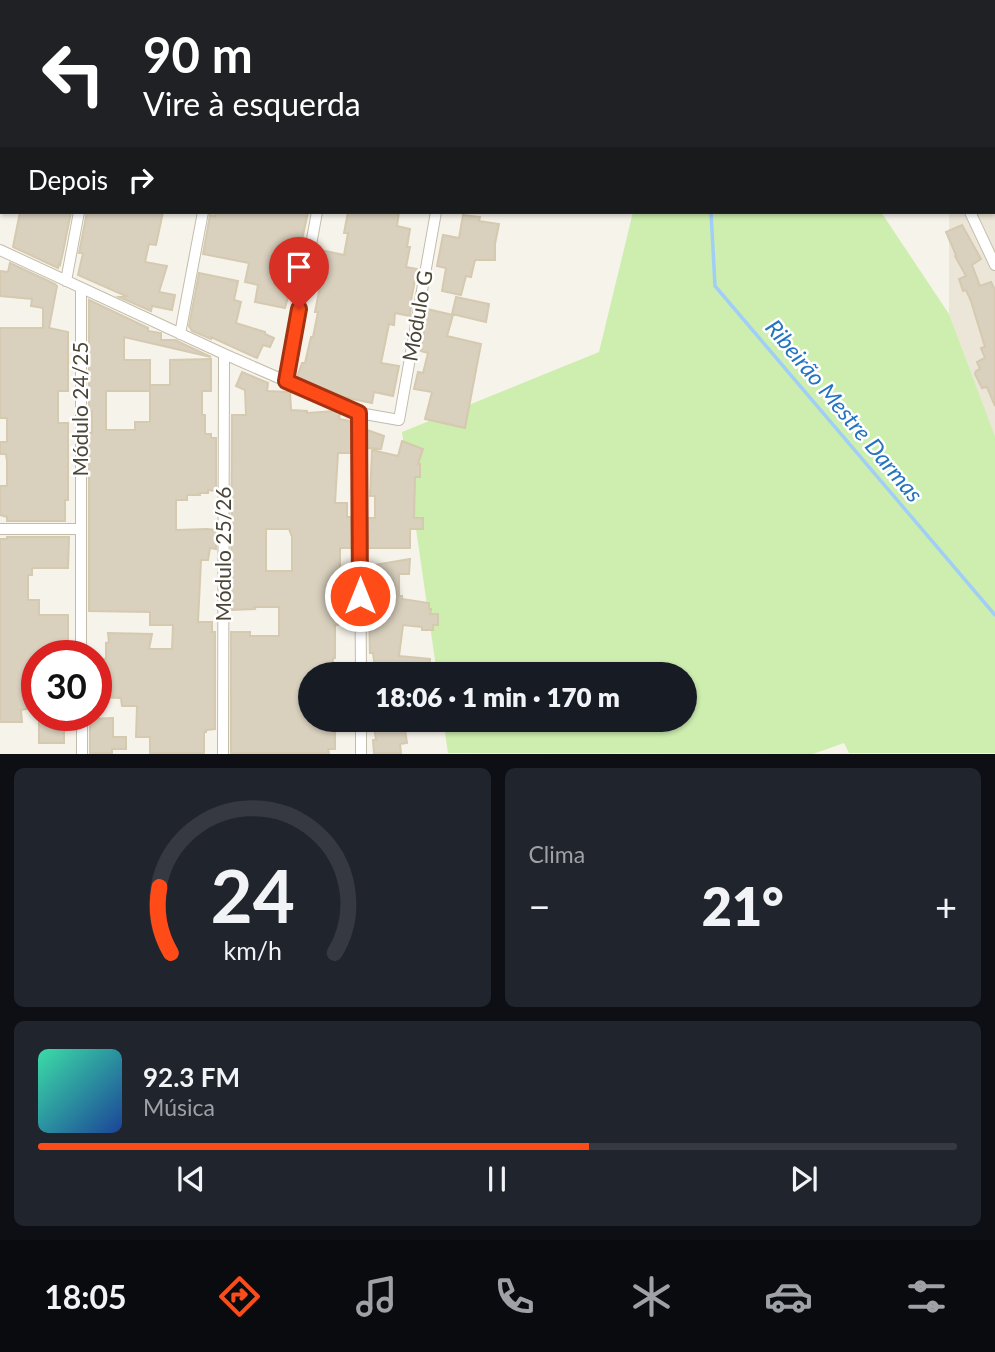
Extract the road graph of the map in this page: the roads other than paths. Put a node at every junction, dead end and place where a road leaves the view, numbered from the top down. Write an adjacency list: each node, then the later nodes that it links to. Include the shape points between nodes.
1 (79, 214): 8 (street)
2 (203, 214): 10 (street)
3 (317, 214): 12 (street)
4 (436, 214): 13 (street, Módulo G, via 399,420)
5 (971, 214): 7 (street)
6 (0, 250): 8 (street)
7 (995, 265)
8 (66, 281): 9 (street)
9 (81, 288): 10 (street); 15 (street, Módulo 24/25)
10 (180, 334): 11 (street)
11 (224, 354): 12 (street); 21 (street, Módulo 25/26)
12 (286, 381): 13 (street)
13 (359, 413): 17 (street)
14 (0, 529): 15 (street)
15 (80, 529): 16 (street, Módulo 24/25)
16 (81, 640)
17 (361, 662)
18 (82, 731): 20 (street)
19 (361, 732): 22 (street)
20 (82, 754)
21 (223, 754)
22 (362, 754)

